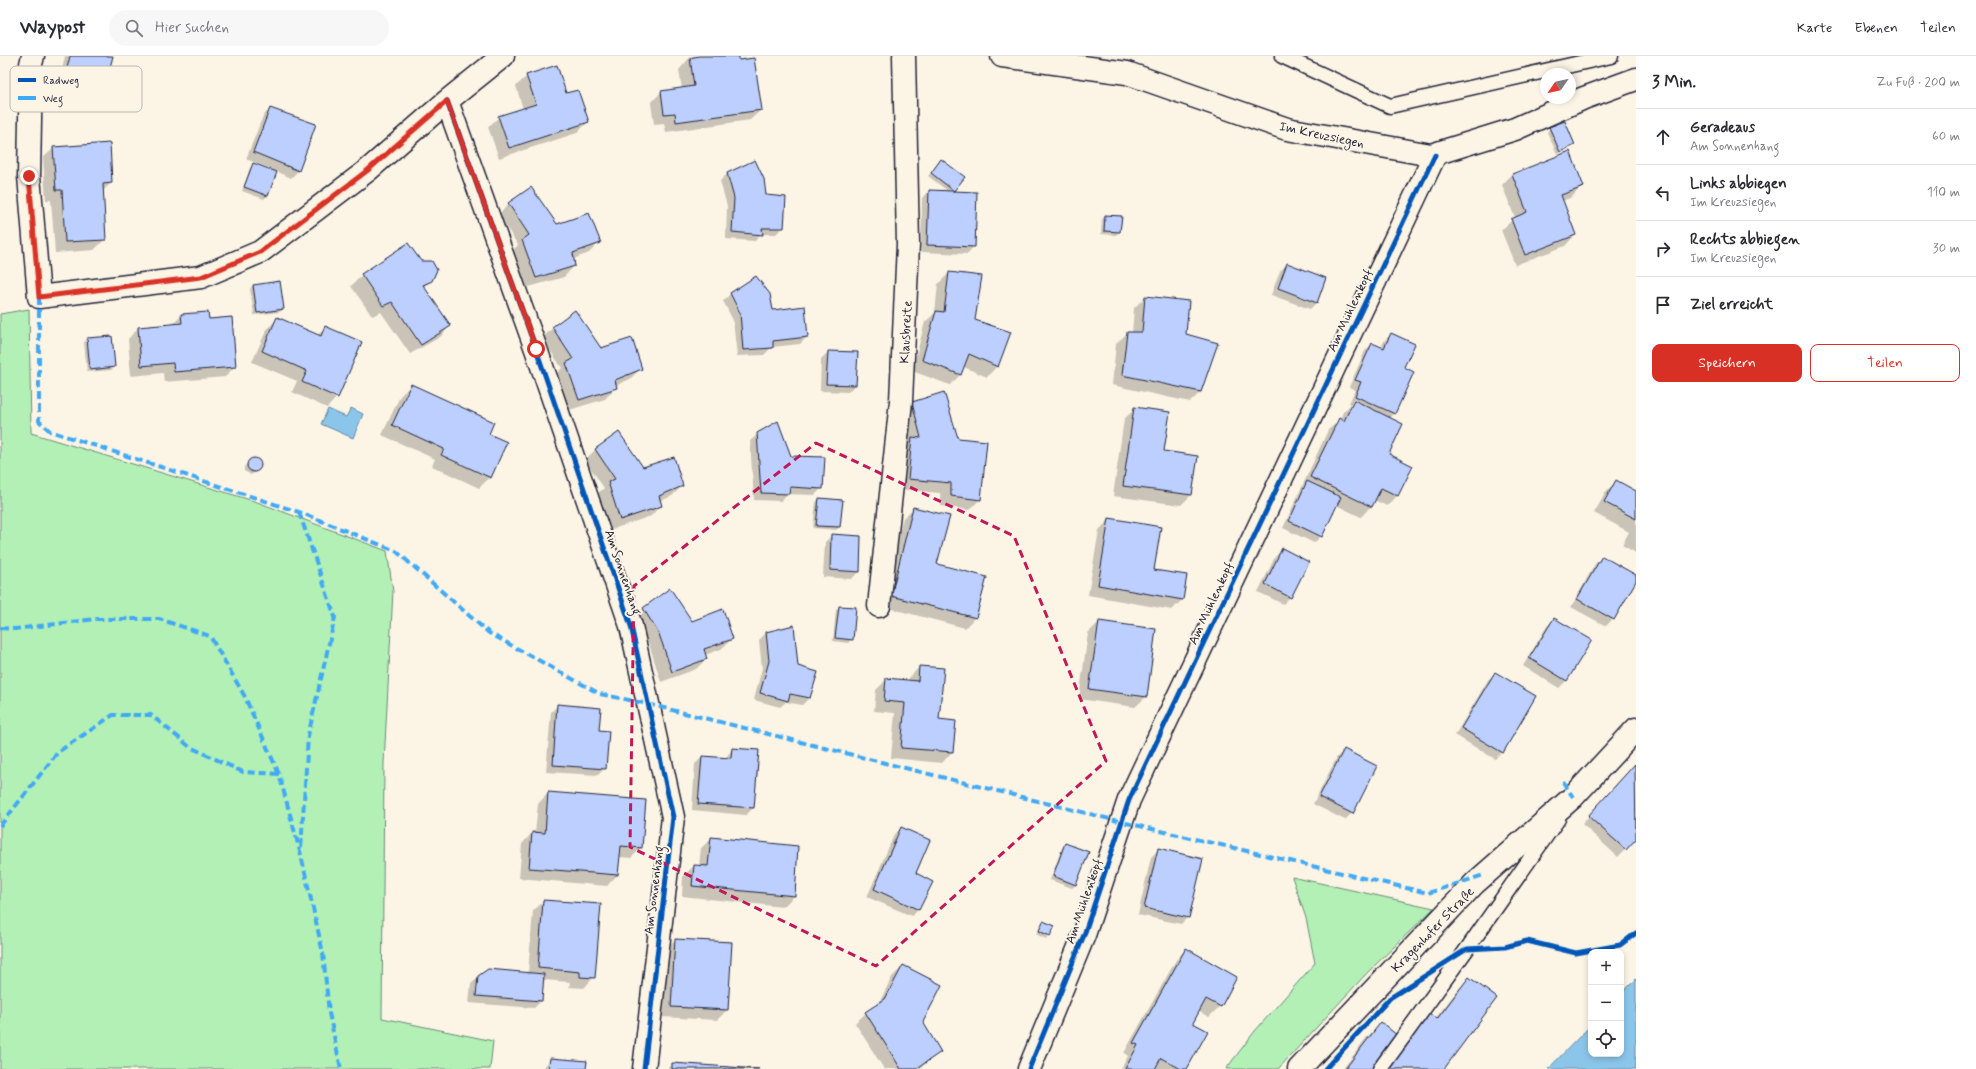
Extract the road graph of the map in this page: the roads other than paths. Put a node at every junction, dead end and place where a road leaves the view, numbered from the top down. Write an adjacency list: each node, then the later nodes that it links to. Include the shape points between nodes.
1 (33, 56): 7 (street)
2 (503, 56): 9 (street)
3 (904, 56): 12 (street, Klausbreite, via 908,244 902,393)
4 (1002, 56): 11 (street, Im Kreuzsiegen, via 1127,73 1287,129)
5 (1282, 56): 6 (lane, via 1390,106)
6 (1611, 56)
7 (31, 66)
8 (1636, 79): 11 (street, Im Kreuzsiegen, via 1584,98 1515,129)
9 (447, 101): 10 (street, via 368,170 260,252 201,277 39,297 29,176); 15 (street, Am Sonnenhang, via 631,626 673,817)
10 (30, 112)
11 (1435, 155): 16 (street, Am Mühlenkopf, via 1129,800 1084,934)
12 (879, 606)
13 (1636, 729): 14 (street, Kragenhofer Straße)
14 (1573, 797): 17 (street, Kragenhofer Straße, via 1475,883); 18 (lane, via 1467,950)
15 (644, 1069)
16 (1029, 1069)
17 (1299, 1069)
18 (1380, 1069)

